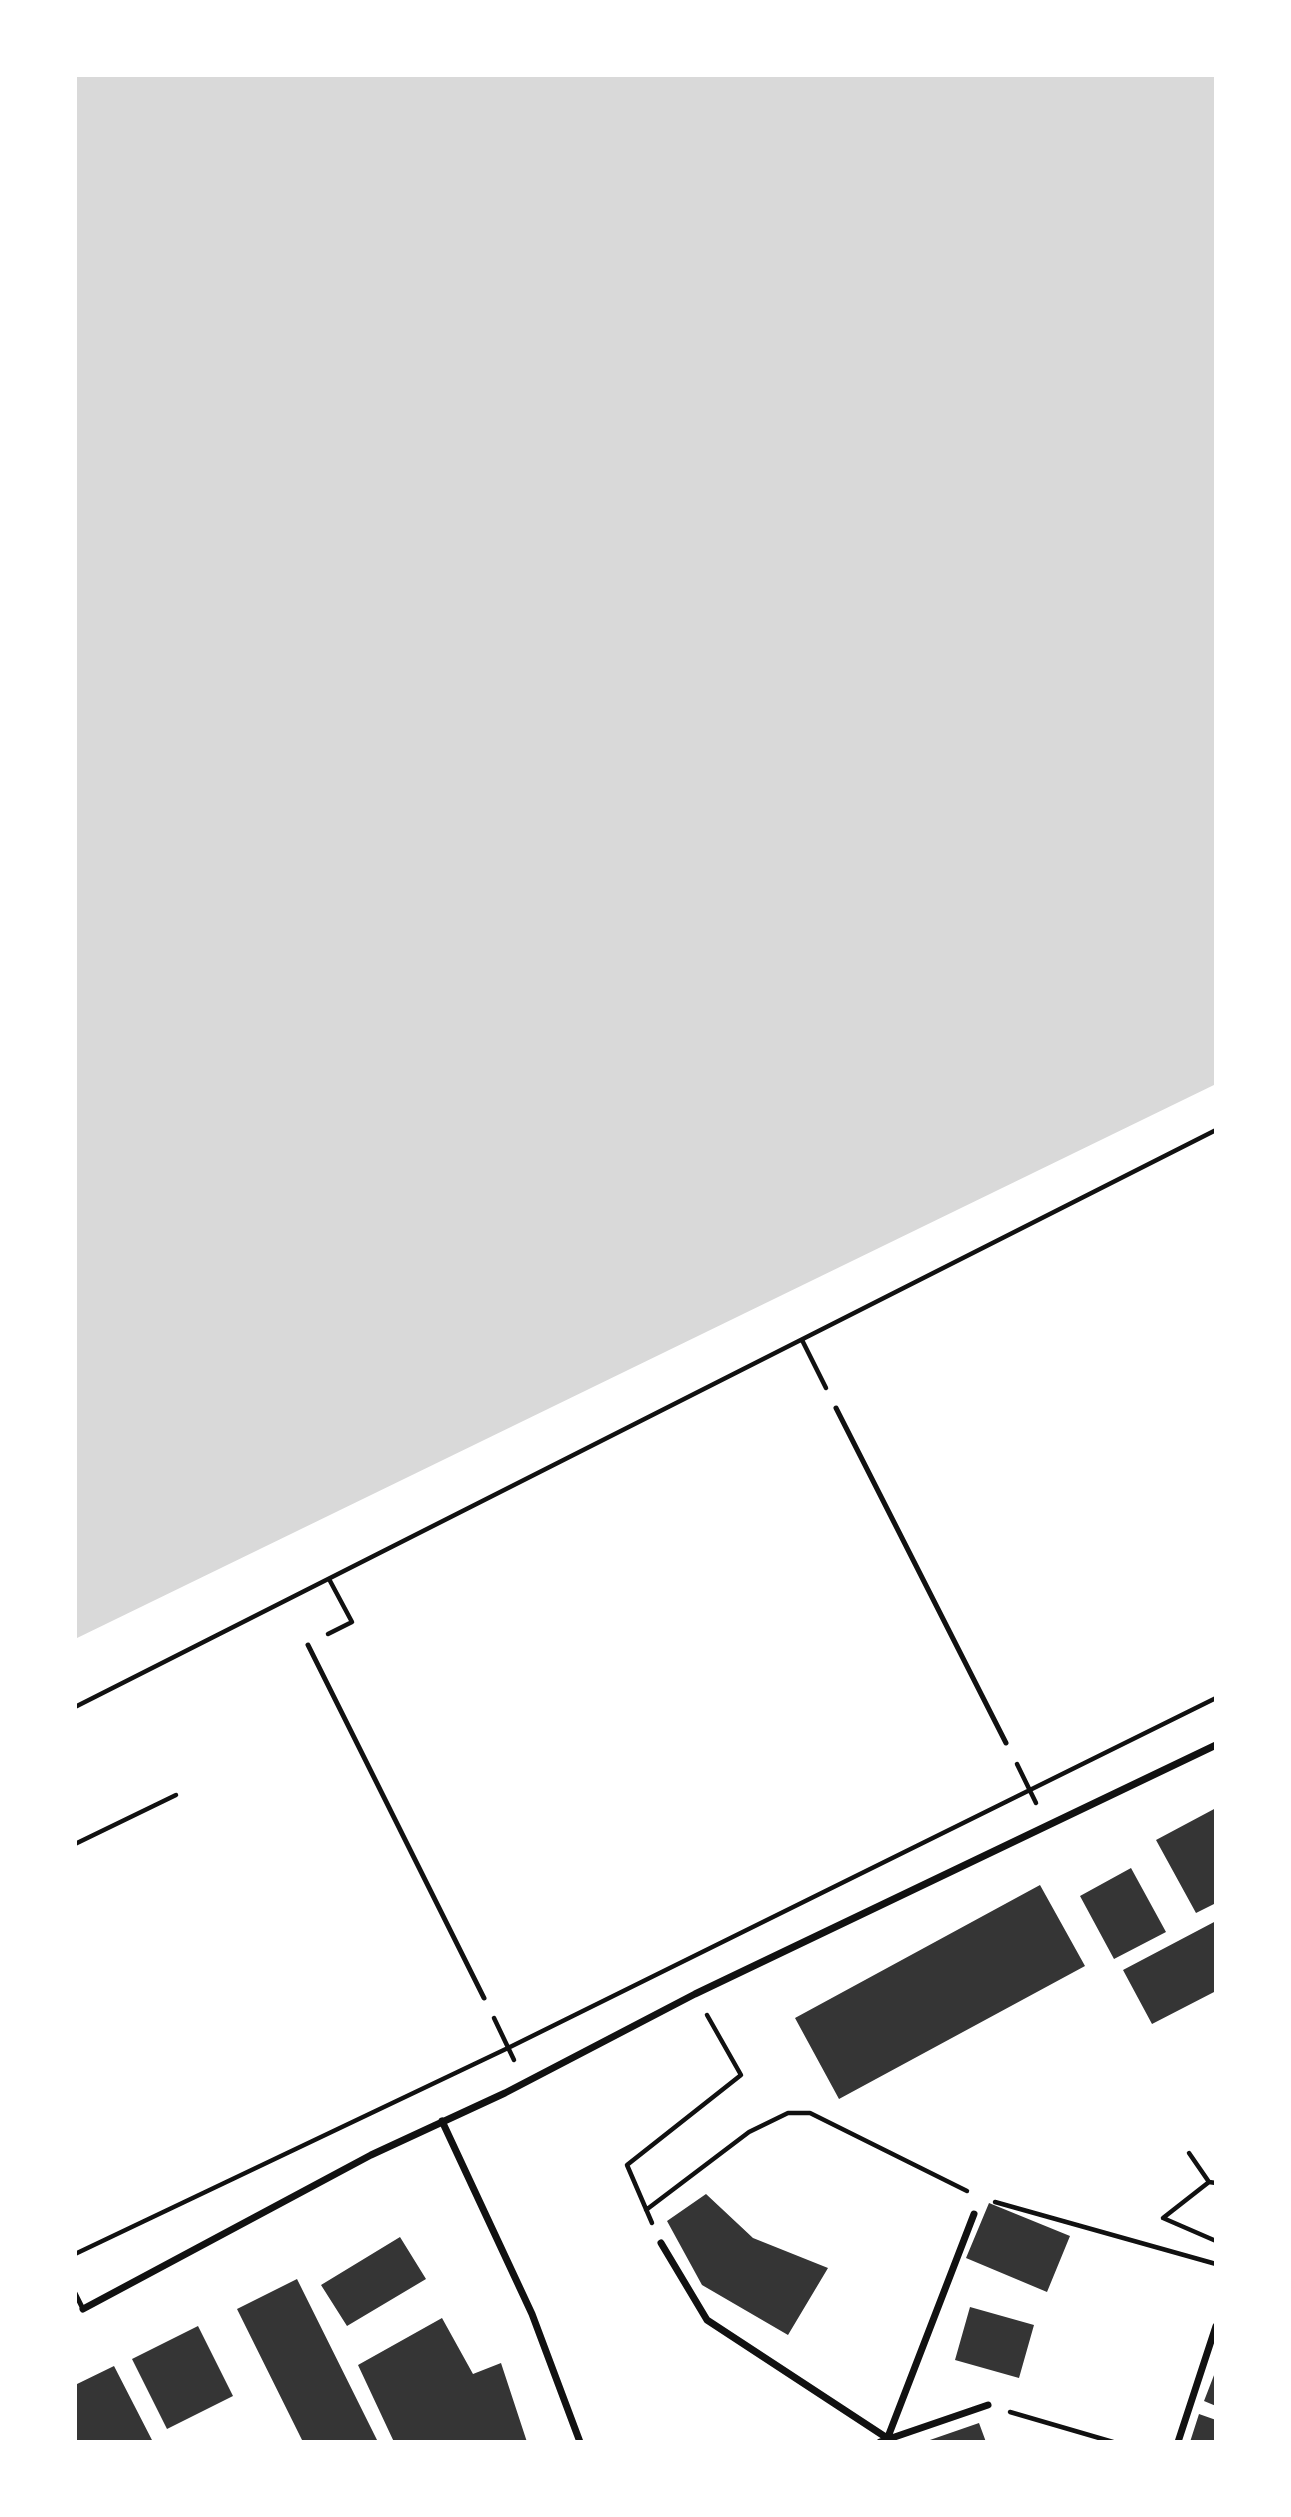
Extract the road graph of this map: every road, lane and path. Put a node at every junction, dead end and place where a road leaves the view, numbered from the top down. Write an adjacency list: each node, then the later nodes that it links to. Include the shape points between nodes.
1 (1216, 1130): 2 (path)
2 (802, 1339): 3 (path); 4 (path)
3 (836, 1408): 8 (lane)
4 (329, 1579): 5 (path, via 352,1622); 7 (path)
5 (308, 1644): 16 (lane)
6 (1216, 1698): 11 (path)
7 (75, 1707)
8 (1006, 1743)
9 (1216, 1745): 13 (street)
10 (1013, 1758): 11 (path)
11 (1029, 1789): 13 (path); 18 (path)
12 (176, 1795): 14 (path)
13 (1048, 1825): 15 (street)
14 (75, 1844)
15 (695, 1994): 19 (street); 24 (path, via 741,2075 627,2165 646,2210 749,2132 788,2113 810,2113)
16 (484, 1998)
17 (491, 2013): 18 (path)
18 (508, 2048): 19 (path); 29 (path)
19 (526, 2083): 20 (street)
20 (442, 2121): 32 (street, via 266,2209); 36 (street, via 532,2314)
21 (1189, 2153): 22 (path)
22 (1209, 2182): 23 (path); 27 (path, via 1163,2218)
23 (1216, 2183)
24 (968, 2192)
25 (994, 2201): 30 (path)
26 (974, 2214): 35 (street)
27 (1216, 2241)
28 (661, 2243): 35 (street, via 707,2320)
29 (75, 2254)
30 (1216, 2264)
31 (75, 2293): 32 (lane)
32 (83, 2309)
33 (1216, 2326): 38 (street)
34 (988, 2405): 35 (street); 37 (path)
35 (884, 2440)
36 (580, 2442)
37 (1114, 2442)
38 (1178, 2442)

